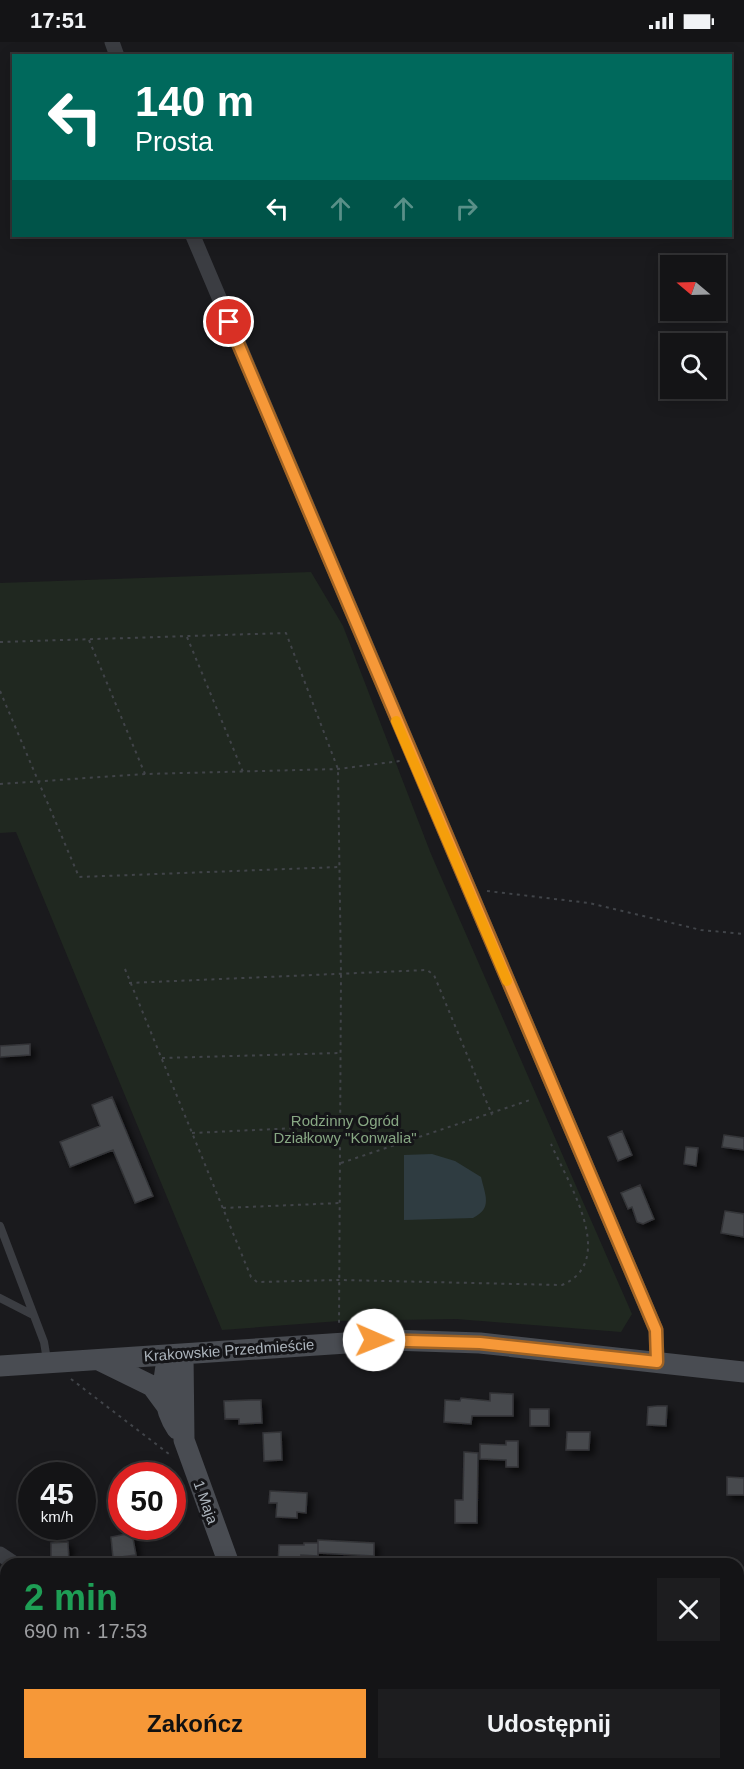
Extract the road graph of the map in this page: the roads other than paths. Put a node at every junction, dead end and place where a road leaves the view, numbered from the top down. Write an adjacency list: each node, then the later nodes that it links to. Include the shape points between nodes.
1 (193, 237): 7 (street, via 656,1330)
2 (0, 1226): 4 (lane)
3 (0, 1298): 4 (lane)
4 (33, 1315): 8 (lane)
5 (177, 1355): 6 (main road, Krakowskie Przedmieście); 7 (main road, Krakowskie Przedmieście, via 392,1340 480,1343); 11 (main road, 1 Maja, via 163,1382); 12 (main road, 1 Maja)
6 (99, 1360): 8 (main road, Krakowskie Przedmieście); 11 (main road, 1 Maja, via 152,1386)
7 (657, 1362): 10 (main road, Krakowskie Przedmieście)
8 (48, 1363): 9 (main road, Krakowskie Przedmieście)
9 (0, 1366)
10 (744, 1372)
11 (168, 1408): 12 (main road, 1 Maja)
12 (178, 1448): 13 (main road, 1 Maja)
13 (226, 1558)

